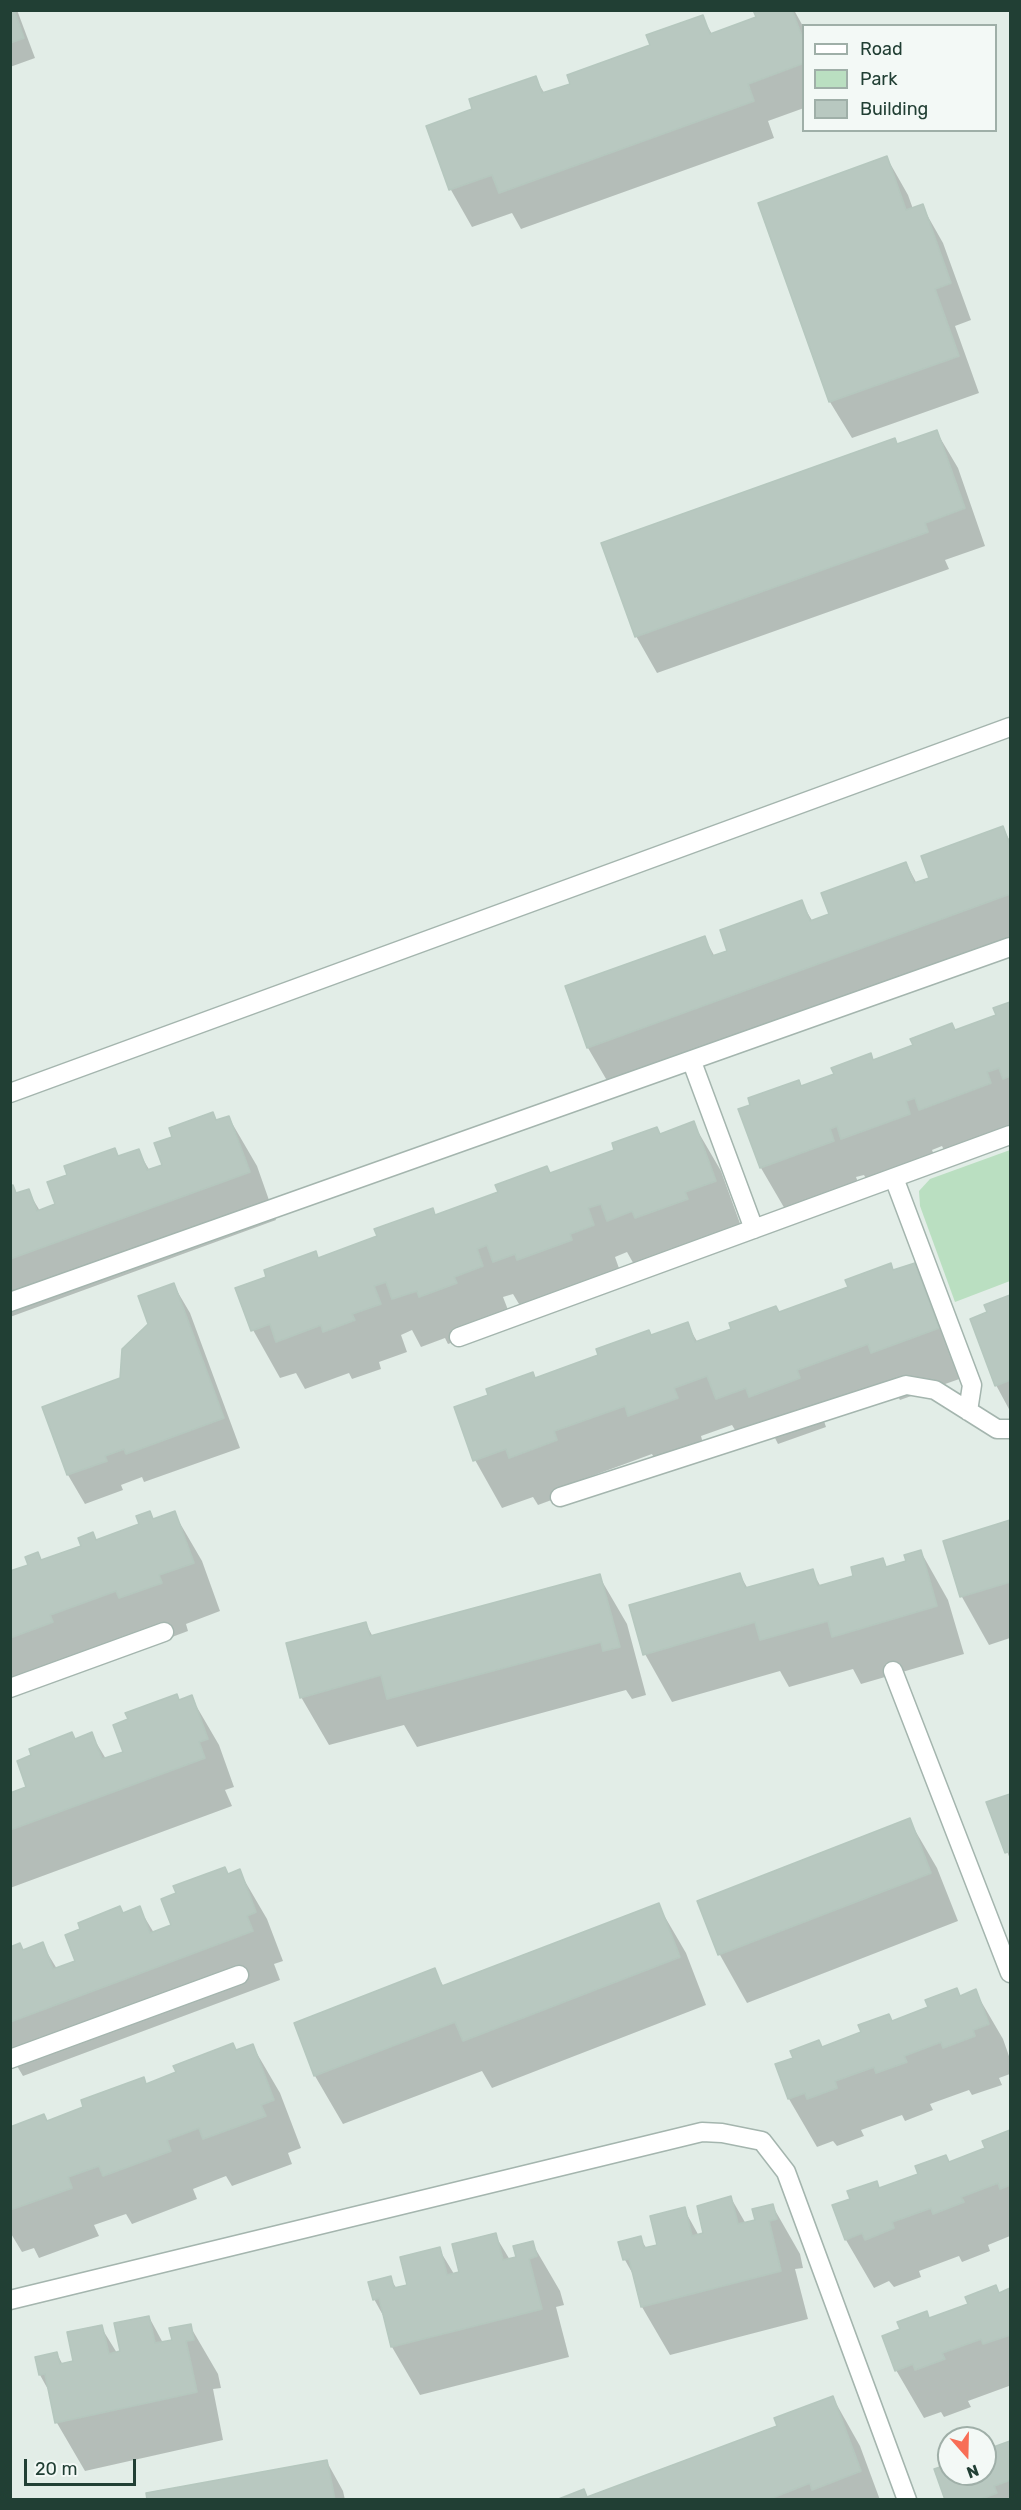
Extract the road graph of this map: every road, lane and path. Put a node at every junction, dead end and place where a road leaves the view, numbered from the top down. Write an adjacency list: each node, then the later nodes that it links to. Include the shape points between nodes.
1 (1011, 728): 4 (street)
2 (1011, 947): 3 (street)
3 (692, 1062): 7 (street); 8 (street)
4 (10, 1092)
5 (1011, 1135): 6 (street)
6 (894, 1178): 7 (street); 10 (street, via 972,1385)
7 (754, 1229): 9 (street)
8 (10, 1302)
9 (459, 1337)
10 (968, 1411): 11 (street, via 997,1430); 12 (street, via 935,1390 906,1385)
11 (1011, 1429)
12 (560, 1497)
13 (164, 1632): 15 (street)
14 (893, 1671): 16 (street)
15 (10, 1688)
16 (1011, 1973)
17 (239, 1975): 18 (street)
18 (10, 2059)
19 (10, 2300): 20 (street, via 702,2132 762,2141 786,2172)
20 (907, 2499)

